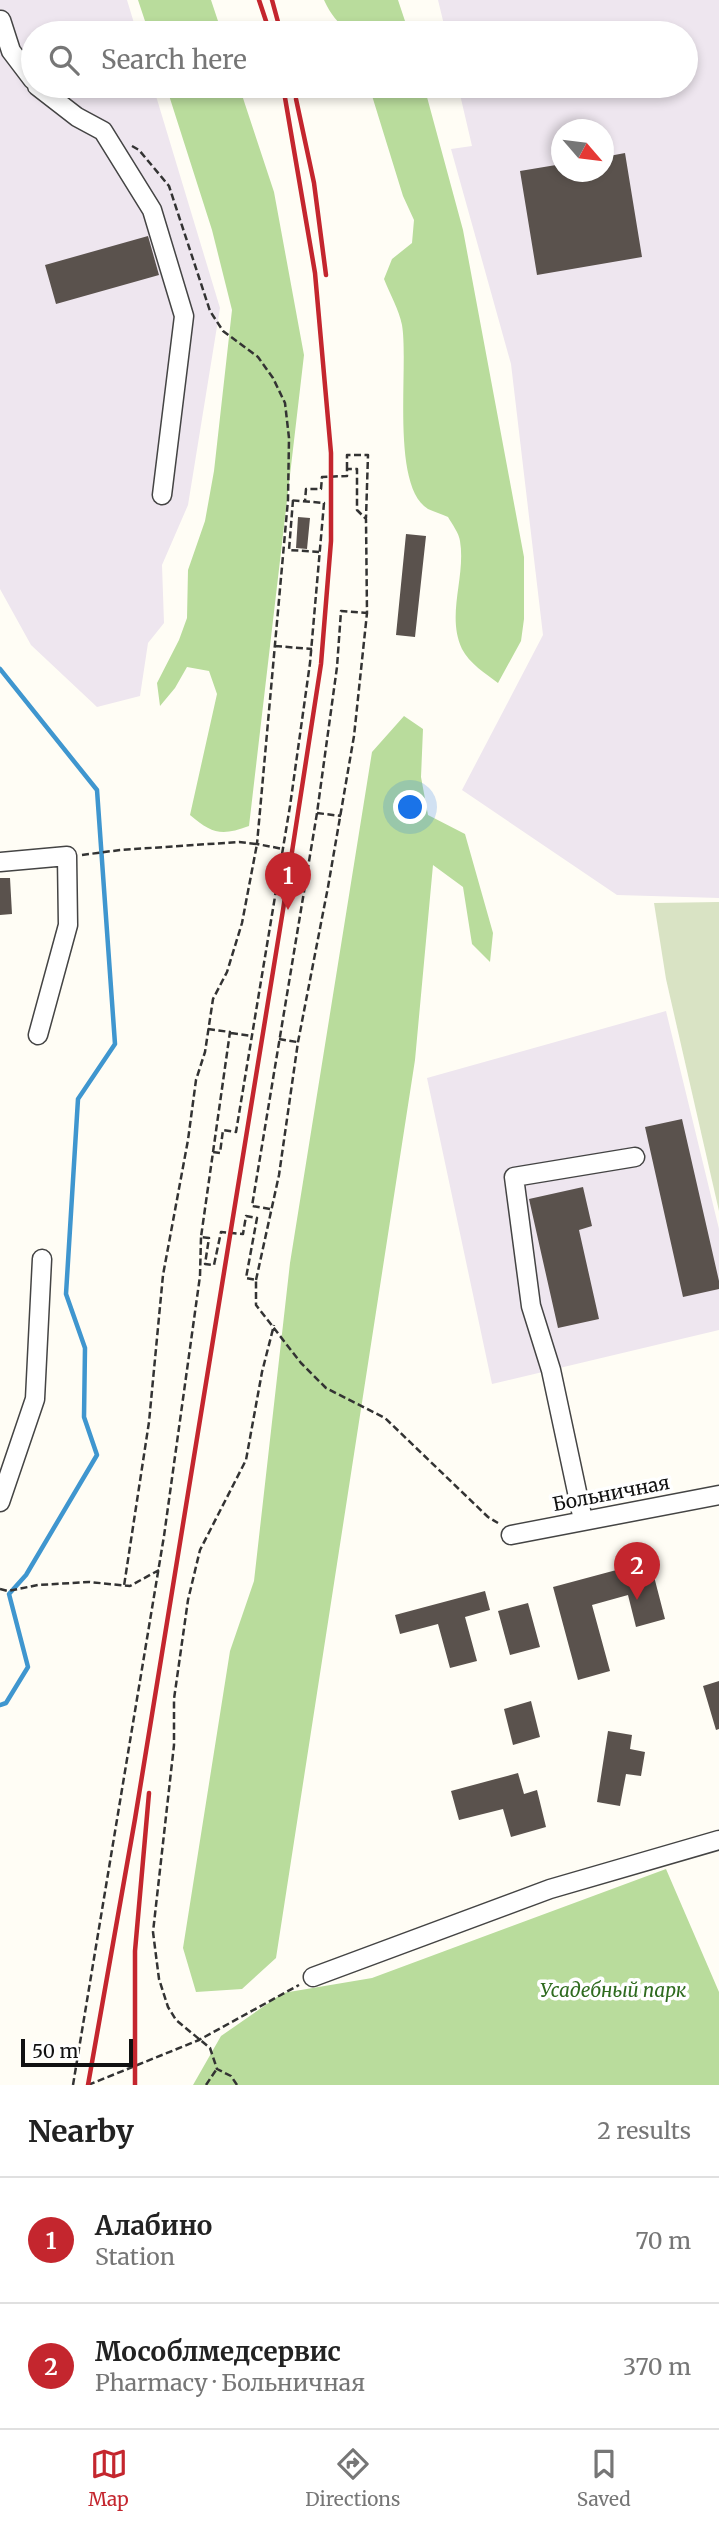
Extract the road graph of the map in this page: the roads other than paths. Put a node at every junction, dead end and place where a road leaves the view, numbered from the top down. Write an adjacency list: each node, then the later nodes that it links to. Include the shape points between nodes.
1 (0, 16): 2 (street)
2 (21, 63)
3 (52, 98): 4 (street, via 103,131 152,209 184,316)
4 (162, 495)
5 (0, 863): 6 (street, via 67,856 68,925)
6 (38, 1035)
7 (635, 1157): 11 (street, via 514,1177 531,1306 551,1370)
8 (42, 1259): 10 (street, via 35,1399)
9 (719, 1495): 11 (street, Больничная)
10 (0, 1502)
11 (583, 1520): 12 (street, Больничная)
12 (511, 1535)
13 (719, 1840): 14 (street, via 550,1889)
14 (313, 1977)

